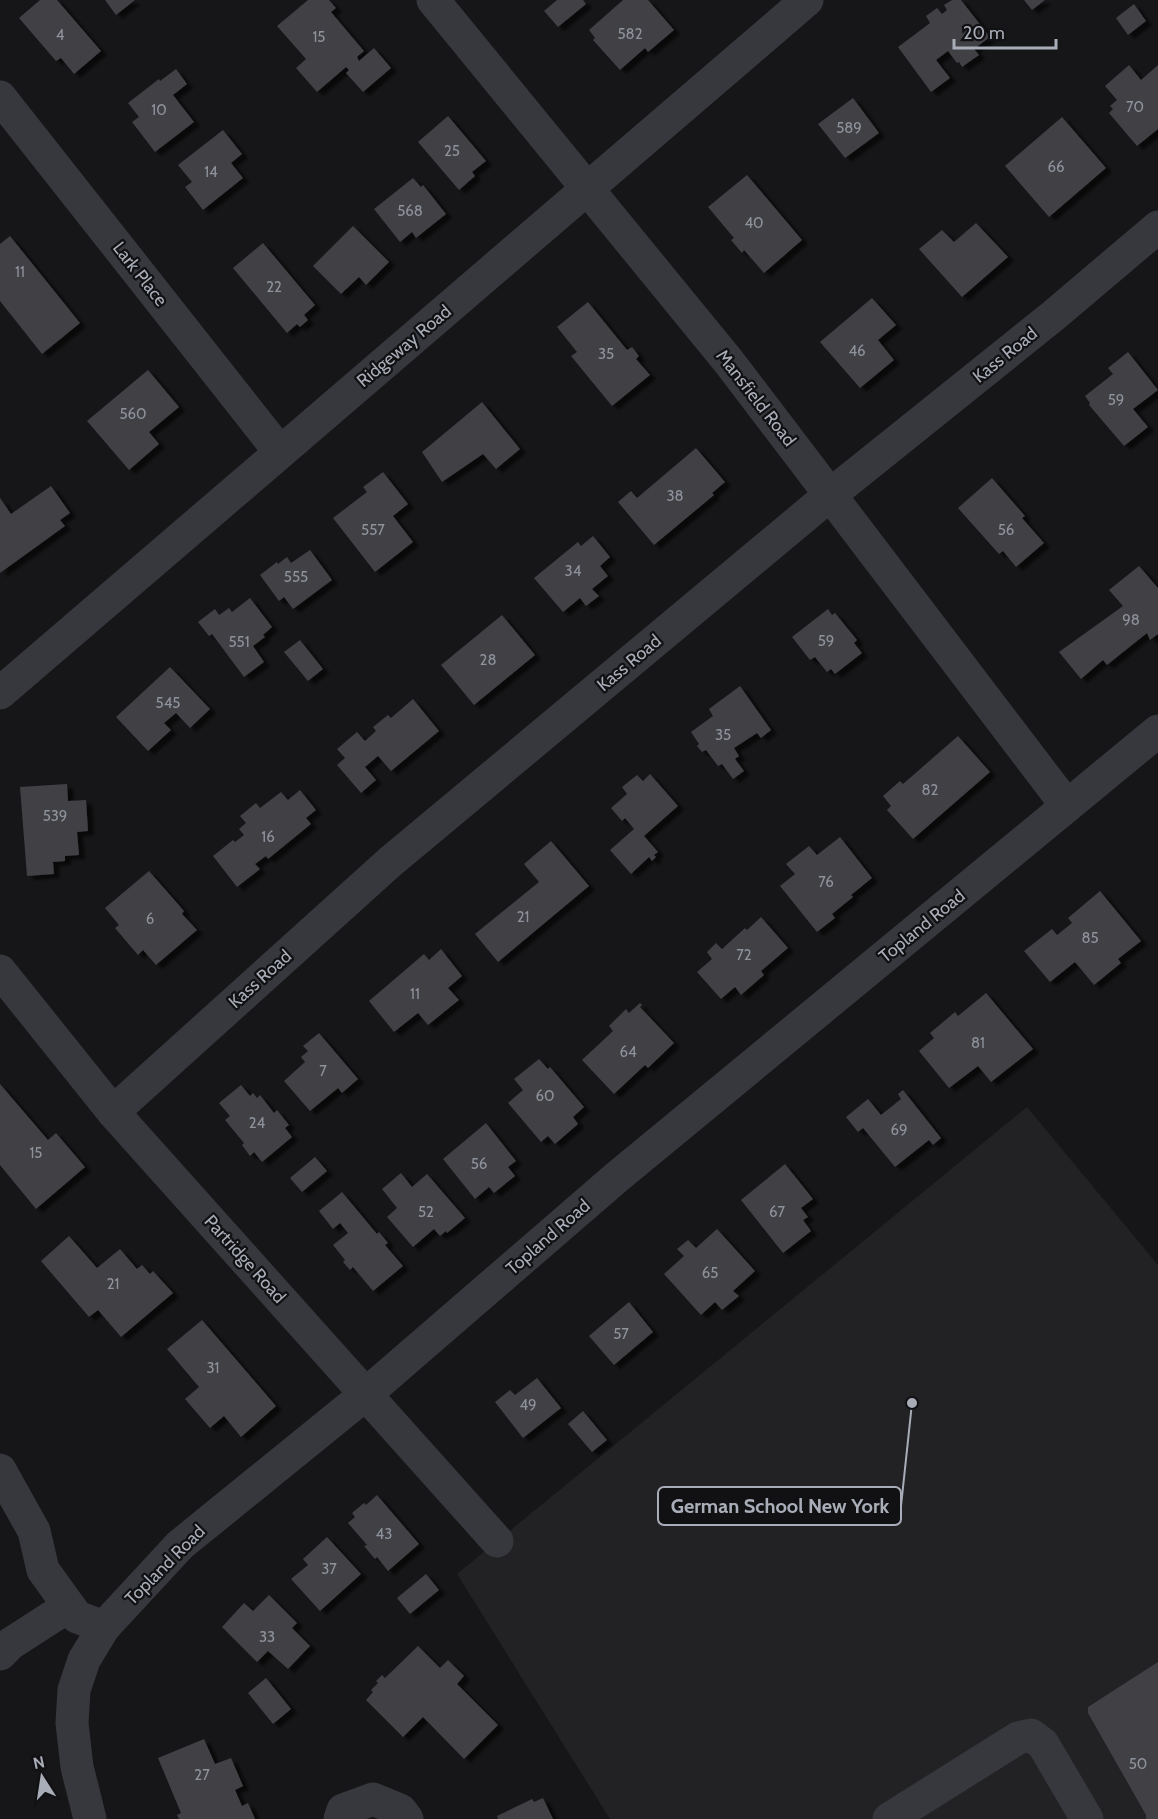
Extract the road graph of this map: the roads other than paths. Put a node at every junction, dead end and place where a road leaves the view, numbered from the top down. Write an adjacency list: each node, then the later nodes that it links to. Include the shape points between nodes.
1 (433, 0): 4 (street, Mansfield Road)
2 (807, 0): 4 (street, Ridgeway Road)
3 (0, 97): 6 (street, Lark Place)
4 (588, 190): 6 (street, Ridgeway Road); 7 (street, Mansfield Road, via 729,362)
5 (1158, 227): 7 (street, Kass Road)
6 (280, 452): 8 (street, Ridgeway Road)
7 (830, 495): 10 (street, Mansfield Road); 12 (street, Kass Road, via 390,862)
8 (0, 693)
9 (1158, 731): 10 (street, Topland Road)
10 (1067, 806): 13 (street, Topland Road, via 617,1177)
11 (0, 971): 12 (street, Partridge Road)
12 (113, 1112): 13 (street, Partridge Road)
13 (366, 1394): 15 (street, Partridge Road); 17 (street, Topland Road, via 180,1545)
14 (0, 1470): 16 (street, via 34,1531 44,1570)
15 (497, 1541)
16 (69, 1606): 17 (street, via 77,1617); 18 (street)
17 (104, 1627): 19 (street, Topland Road, via 84,1660 74,1690 72,1723 77,1767)
18 (0, 1654)
19 (90, 1819)
20 (340, 1819): 21 (street, via 343,1810 373,1799 400,1810)
21 (407, 1819)
22 (889, 1819): 23 (street, via 1018,1738 1031,1736 1043,1744)
23 (1087, 1819)

